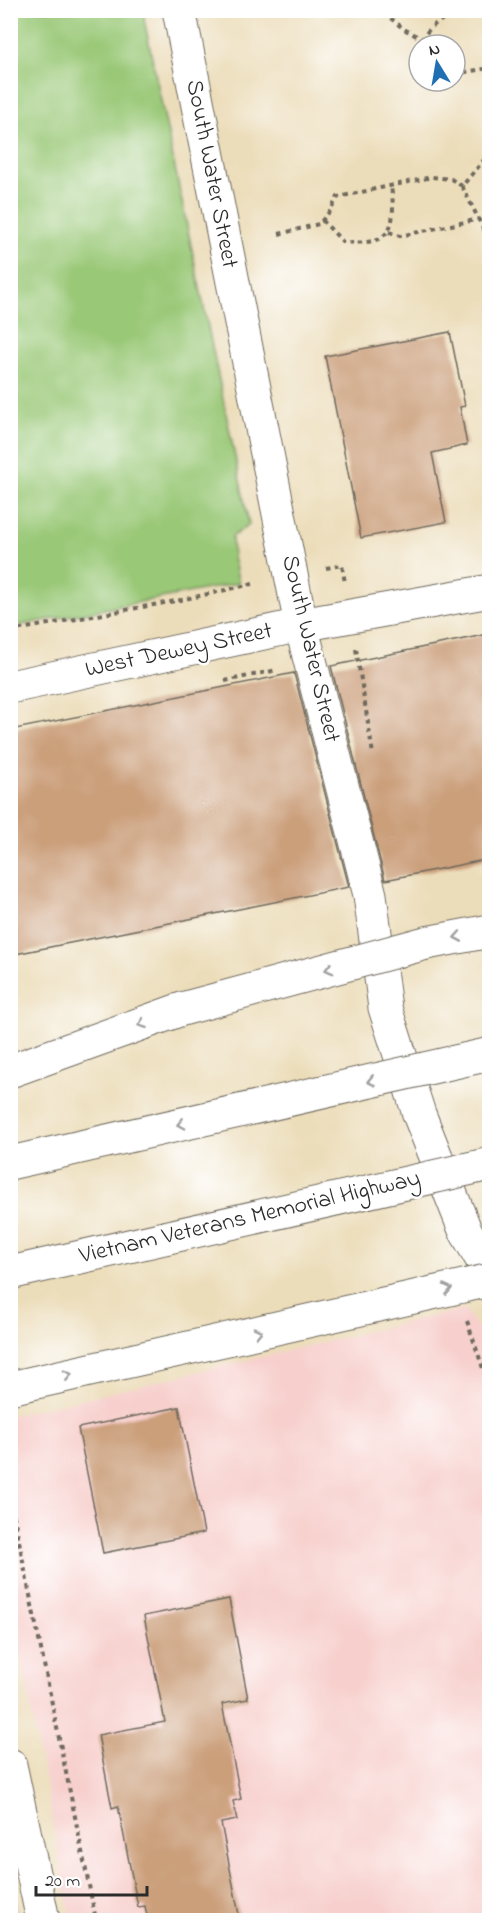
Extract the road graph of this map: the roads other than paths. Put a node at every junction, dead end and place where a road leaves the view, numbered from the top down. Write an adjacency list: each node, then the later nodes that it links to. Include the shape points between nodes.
1 (179, 10): 3 (main road, South Water Street)
2 (489, 591): 3 (main road, West Dewey Street)
3 (301, 625): 4 (main road, West Dewey Street); 11 (main road, South Water Street, via 370,895 385,1008 419,1114 465,1230)
4 (10, 687)
5 (489, 931): 7 (main road, one-way to 7, bridge, via 426,943 182,1009)
6 (489, 1054): 8 (main road, one-way to 8, bridge)
7 (10, 1071)
8 (10, 1163)
9 (489, 1164): 10 (main road, Vietnam Veterans Memorial Highway, bridge)
10 (10, 1273)
11 (489, 1273)
12 (489, 1280): 13 (main road, one-way to 12, bridge)
13 (10, 1388)
14 (10, 1765): 15 (main road)
15 (43, 1920)

